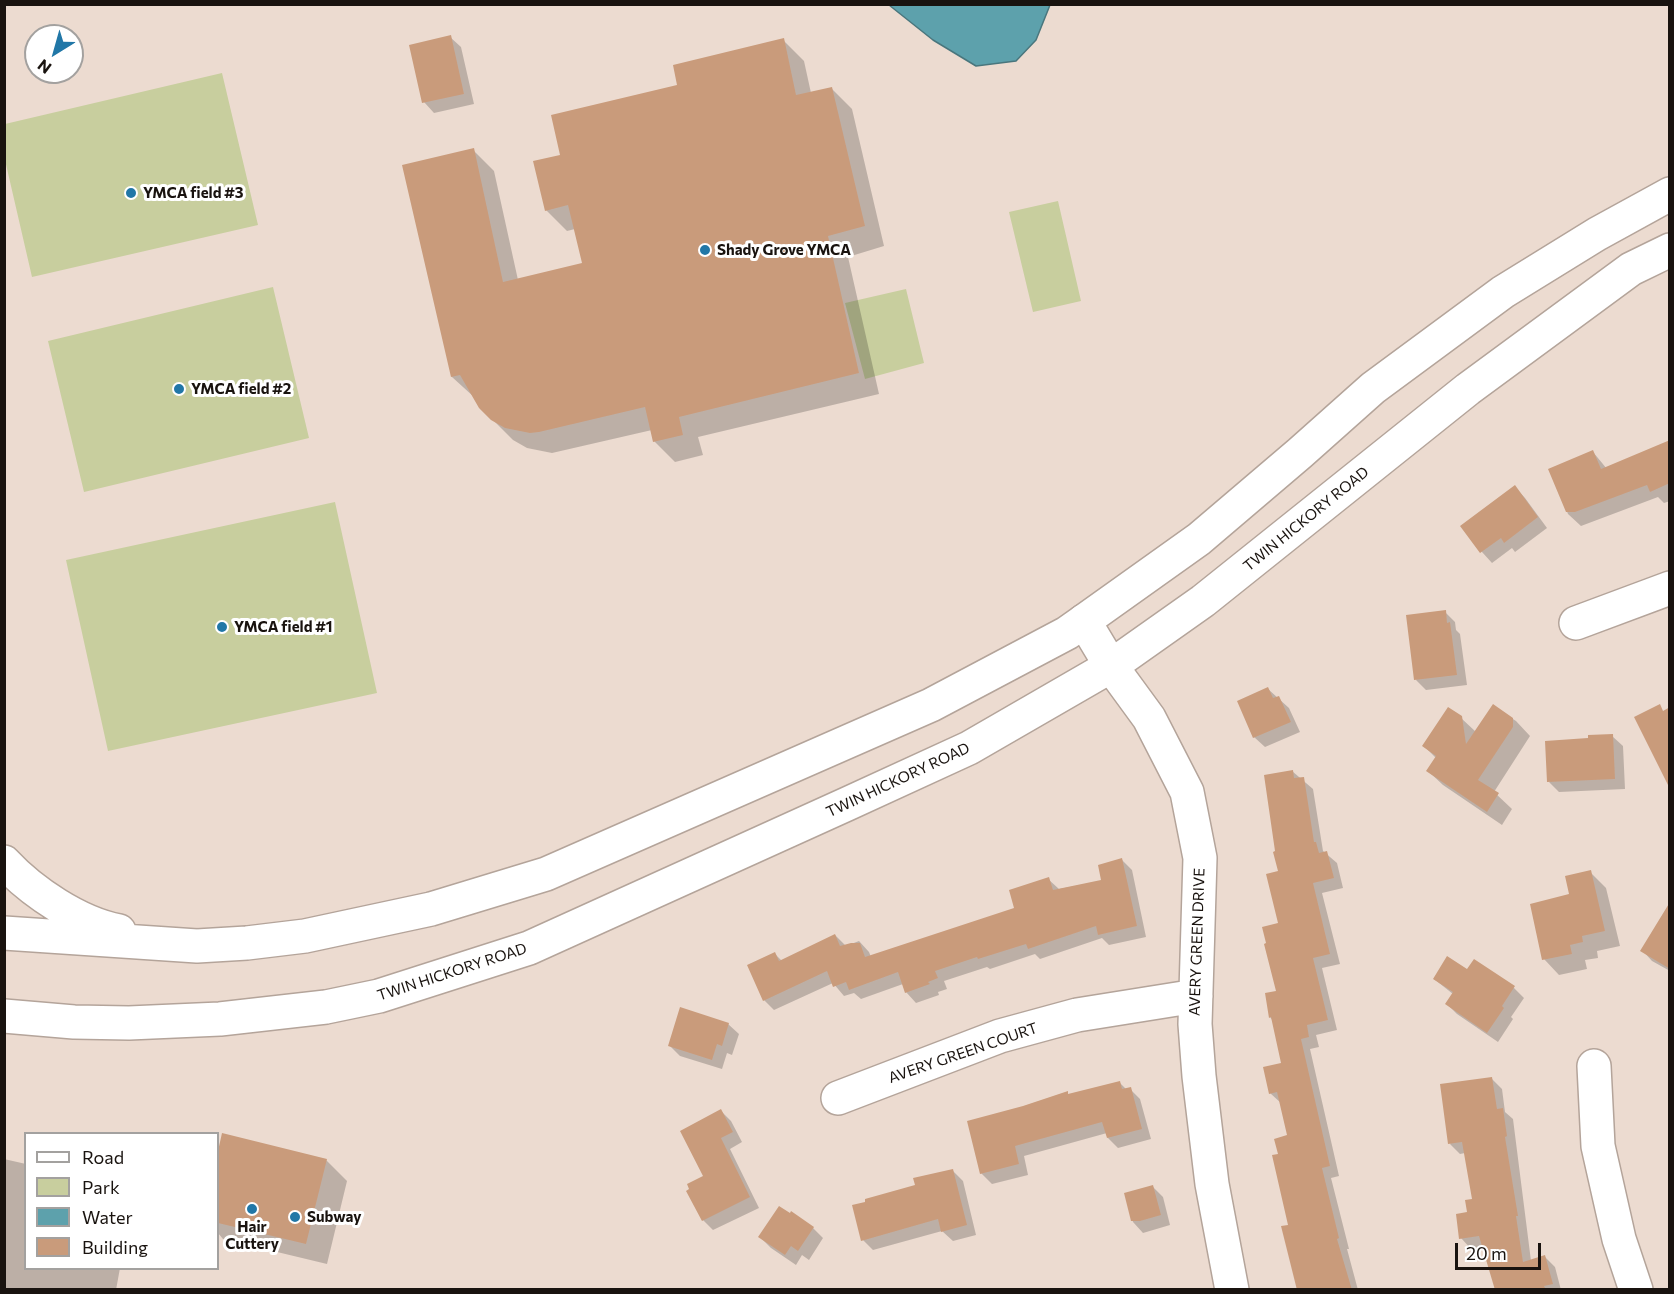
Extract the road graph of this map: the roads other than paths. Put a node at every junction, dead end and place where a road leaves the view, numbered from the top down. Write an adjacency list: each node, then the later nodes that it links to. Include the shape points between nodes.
1 (1670, 194): 4 (main road, via 1503,292 1373,388 1199,539)
2 (1670, 250): 6 (main road, TWIN HICKORY ROAD, via 1631,269 1468,389 1203,601)
3 (1670, 588): 5 (main road)
4 (1084, 621): 6 (main road, AVERY GREEN DRIVE); 9 (main road, via 931,705 546,874 431,909 364,924 305,936)
5 (1576, 623)
6 (1111, 666): 10 (main road, AVERY GREEN DRIVE, via 1149,718 1187,792 1200,858); 11 (main road, TWIN HICKORY ROAD, via 969,748 529,948 378,996 326,1007 209,1020 74,1022)
7 (4, 862): 9 (main road, via 46,899 78,916 112,930)
8 (4, 933): 9 (main road)
9 (197, 946)
10 (1196, 996): 13 (main road, AVERY GREEN COURT, via 1077,1015 1000,1036); 14 (main road, AVERY GREEN DRIVE, via 1195,1024 1208,1152)
11 (4, 1016)
12 (1594, 1066): 15 (main road, via 1598,1146 1619,1239)
13 (838, 1098)
14 (1232, 1290)
15 (1636, 1290)

